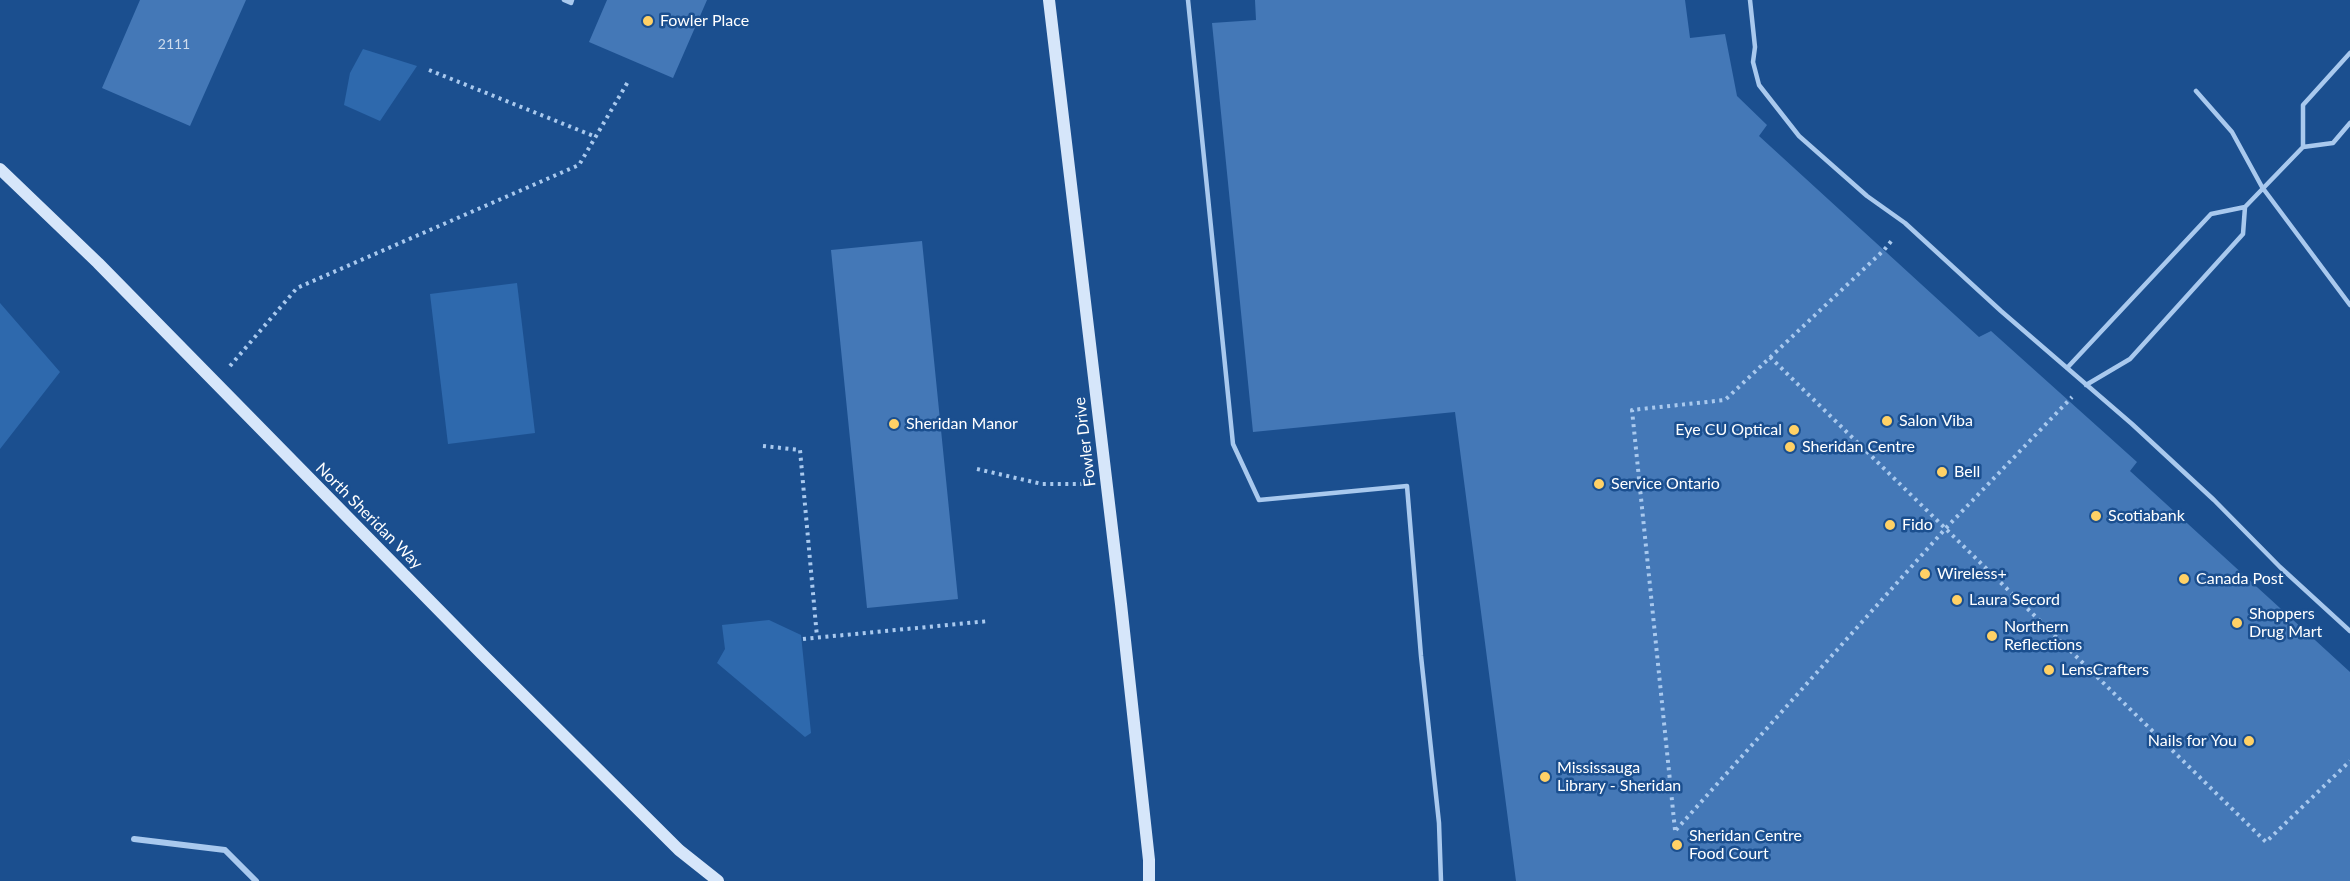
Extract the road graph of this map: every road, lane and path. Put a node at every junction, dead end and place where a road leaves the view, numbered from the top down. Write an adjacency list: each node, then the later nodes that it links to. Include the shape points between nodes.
1 (564, 0): 2 (lane)
2 (572, 0)
3 (1049, 0): 24 (street, Fowler Drive)
4 (1188, 0): 35 (lane, via 1233,444 1259,500 1407,486)
5 (1750, 0): 16 (lane, via 1753,62 1760,85 1799,135 1866,196)
6 (2350, 53): 12 (lane, via 2303,105)
7 (429, 70): 11 (path)
8 (629, 80): 11 (path)
9 (2196, 91): 14 (lane, via 2232,132)
10 (2350, 123): 12 (lane, via 2333,143)
11 (596, 137): 20 (path, via 579,165 297,288)
12 (2303, 147): 14 (lane)
13 (0, 169): 20 (street, North Sheridan Way)
14 (2262, 187): 15 (lane); 17 (lane)
15 (2245, 207): 19 (lane, via 2211,214); 21 (lane, via 2242,234 2130,359)
16 (1905, 223): 18 (path, via 1884,250); 19 (lane)
17 (2350, 304)
18 (1770, 357): 25 (path); 25 (path, via 1725,400 1632,410 1675,830)
19 (2067, 368): 21 (lane)
20 (215, 383): 33 (street, North Sheridan Way, via 472,644 671,841)
21 (2086, 385): 25 (path); 27 (lane, via 2168,456)
22 (763, 446): 28 (path, via 800,450)
23 (977, 469): 24 (path, via 1042,484)
24 (1106, 483): 34 (street, Fowler Drive)
25 (1946, 528): 30 (path, via 2266,842)
26 (989, 621): 28 (path)
27 (2350, 631)
28 (817, 638): 29 (path)
29 (803, 639)
30 (2350, 760)
31 (134, 839): 32 (street, via 225,850)
32 (256, 881)
33 (718, 881)
34 (1149, 881)
35 (1441, 881)

